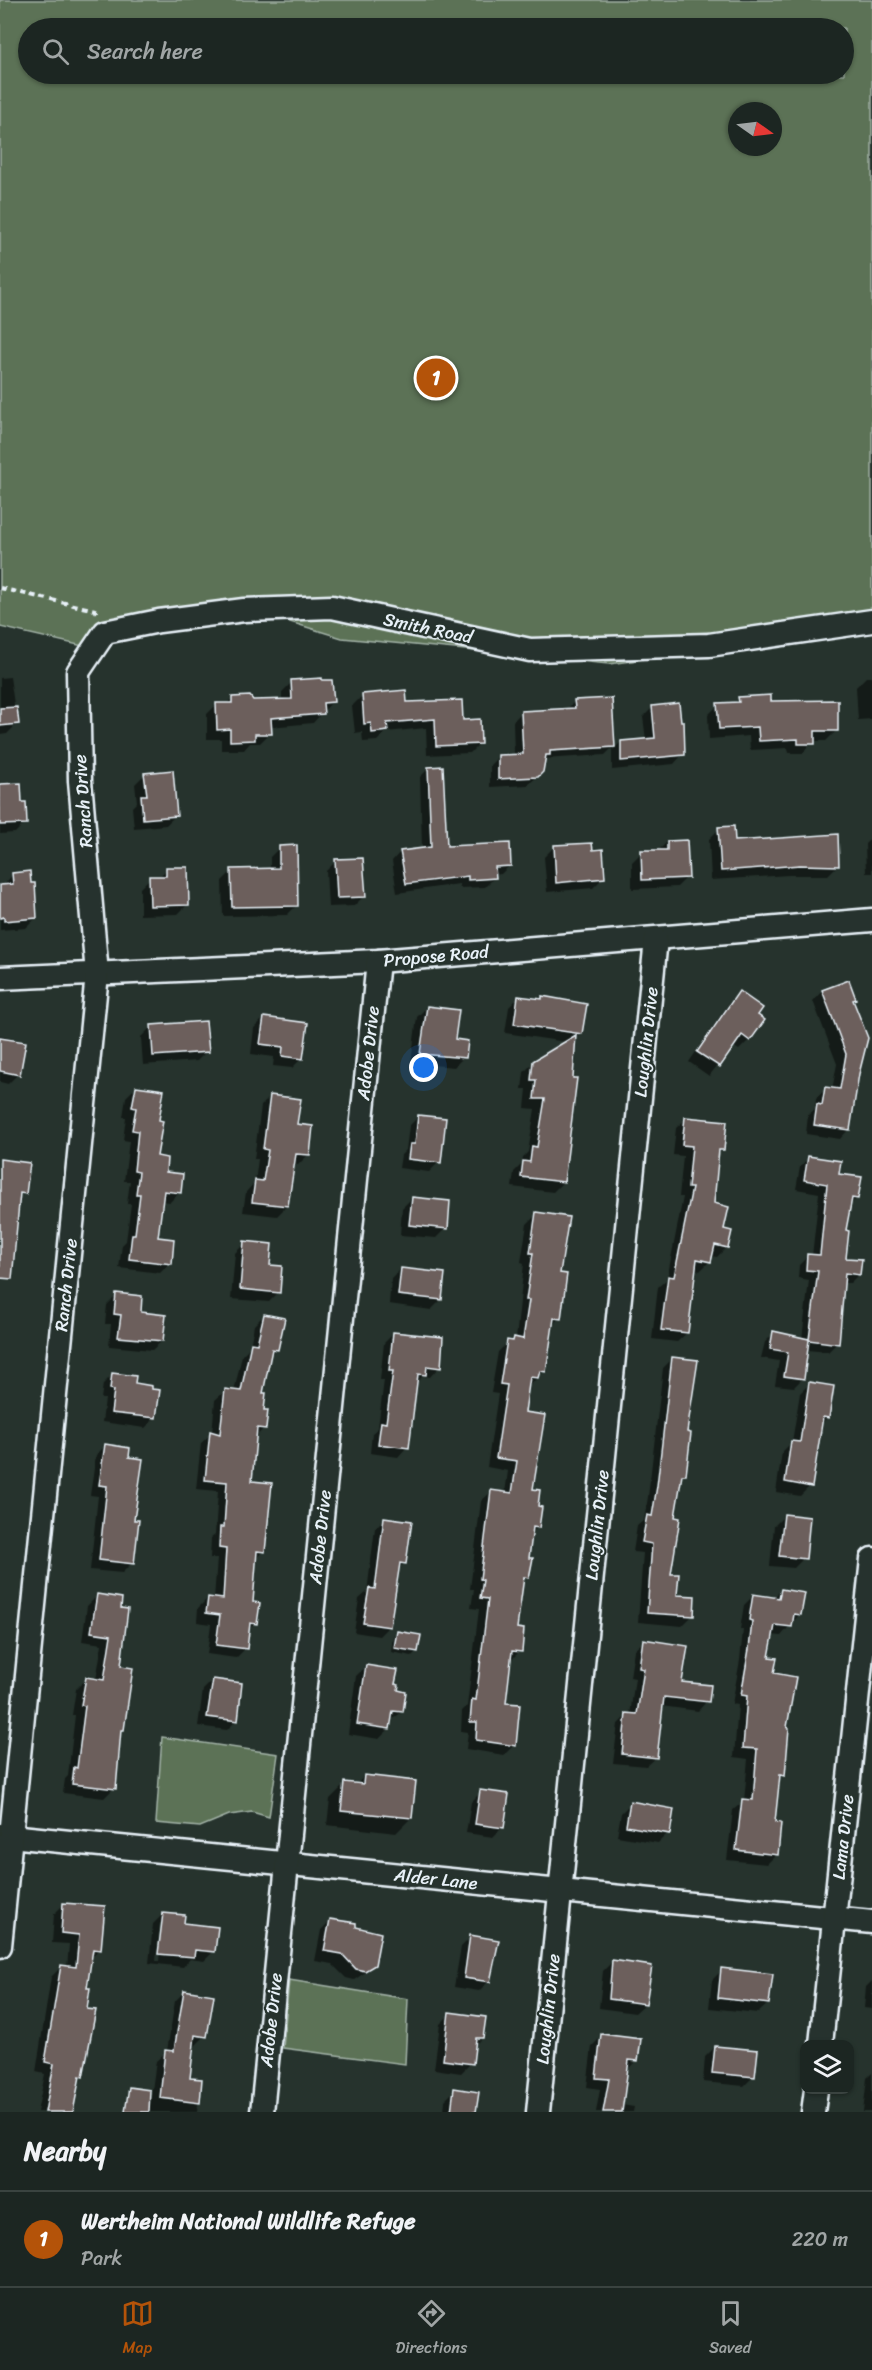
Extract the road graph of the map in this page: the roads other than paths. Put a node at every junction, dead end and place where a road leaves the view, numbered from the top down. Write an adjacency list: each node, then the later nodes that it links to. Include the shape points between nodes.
1 (872, 621): 2 (street, Smith Road, via 709,645 530,650 332,607 244,610)
2 (105, 632): 6 (street, Ranch Drive, via 78,672 80,782)
3 (872, 920): 4 (street, Propose Road)
4 (656, 939): 5 (street, Propose Road); 11 (street, Loughlin Drive)
5 (378, 961): 6 (street, Propose Road); 10 (street, Adobe Drive)
6 (97, 974): 7 (street, Propose Road); 9 (street, Ranch Drive)
7 (0, 978)
8 (872, 1559): 12 (street, Lama Drive)
9 (6, 1836): 10 (street, Alder Lane); 14 (street, Ranch Drive)
10 (287, 1864): 11 (street, Alder Lane); 17 (street, Adobe Drive)
11 (560, 1891): 12 (street, Alder Lane); 18 (street, Loughlin Drive)
12 (834, 1918): 13 (street, Alder Lane); 15 (street, Lama Drive)
13 (872, 1922)
14 (0, 1946)
15 (821, 2040)
16 (815, 2094): 19 (street)
17 (262, 2112)
18 (538, 2112)
19 (813, 2112)

